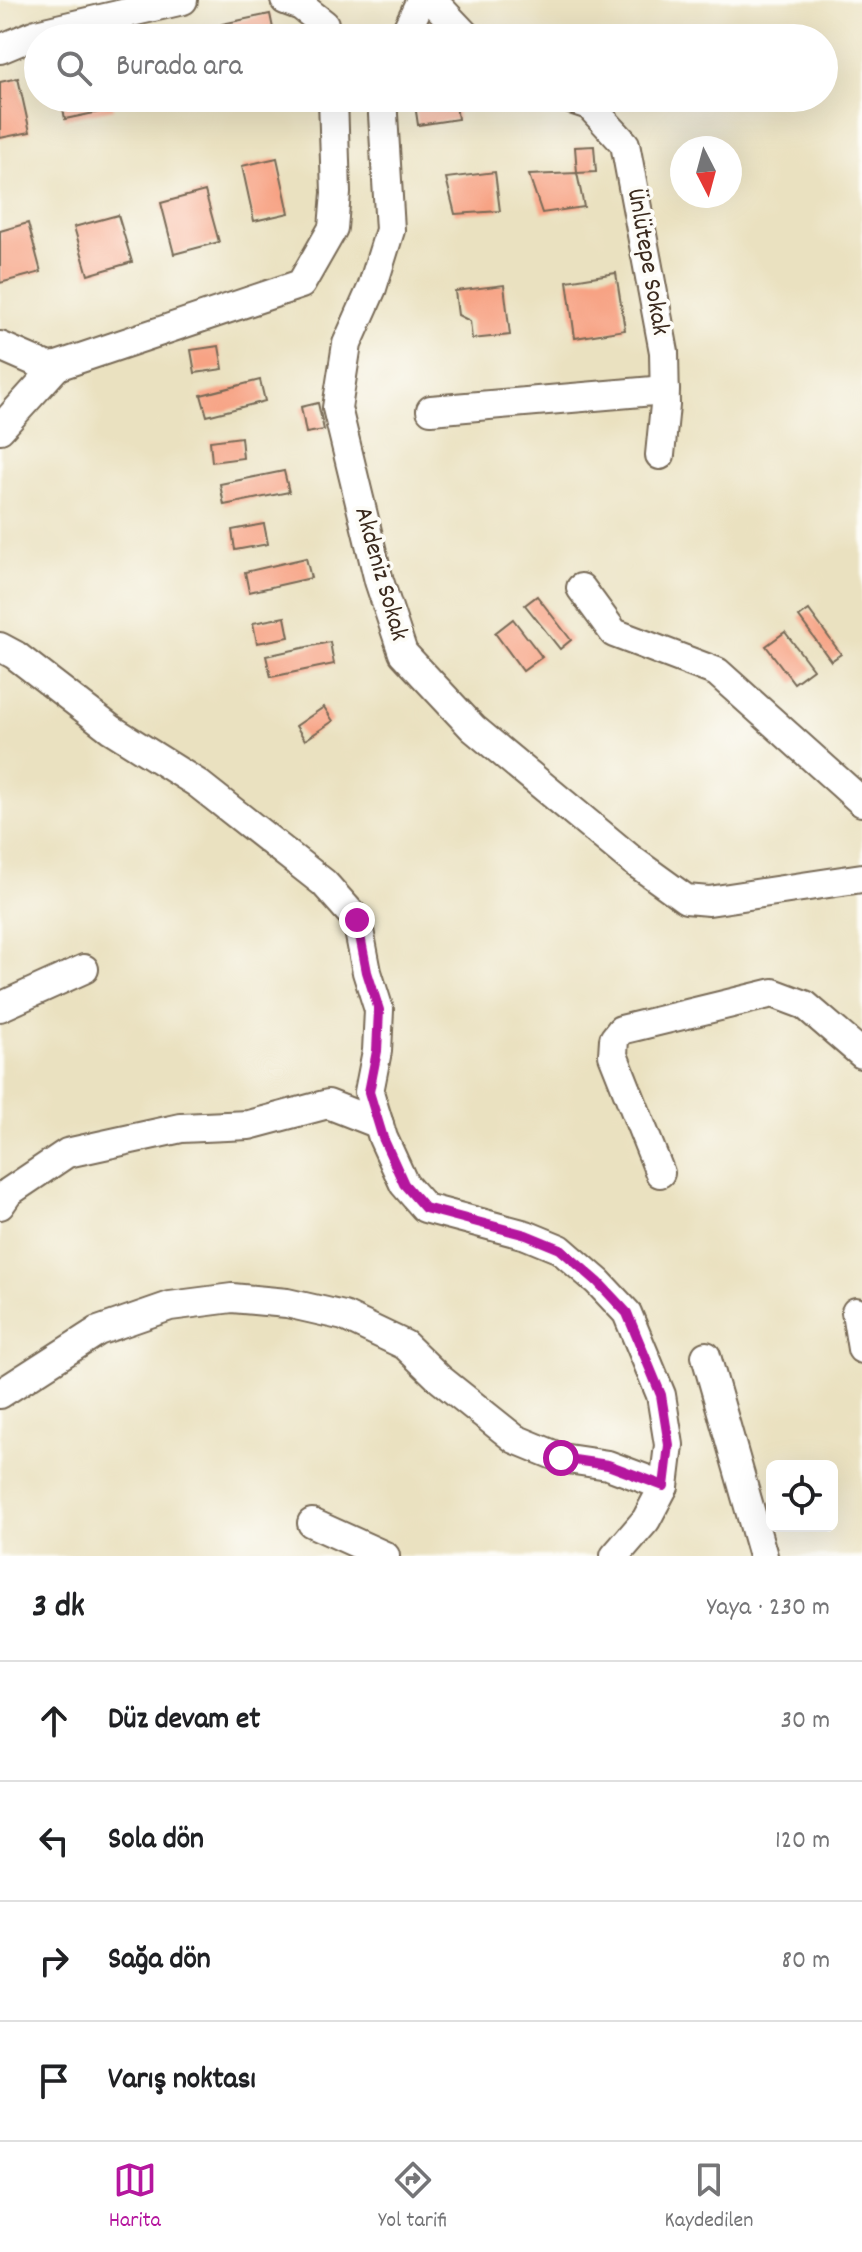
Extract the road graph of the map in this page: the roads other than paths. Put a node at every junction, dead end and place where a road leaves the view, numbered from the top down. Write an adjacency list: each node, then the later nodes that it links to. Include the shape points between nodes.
1 (183, 0): 5 (street)
2 (285, 0): 6 (street)
3 (421, 0): 7 (street)
4 (432, 0): 8 (street)
5 (79, 24)
6 (324, 24)
7 (410, 24)
8 (455, 24)
9 (24, 39): 10 (street)
10 (0, 49)
11 (333, 112): 15 (street, via 333,228 301,284)
12 (383, 112): 23 (street, Akdeniz Sokak, via 390,230 347,344 337,408 379,581 403,653 473,728 686,899 709,901)
13 (595, 112): 16 (street, Ünlütepe Sokak, via 625,144 664,352)
14 (0, 346): 15 (street)
15 (57, 366): 18 (street)
16 (665, 390): 17 (street); 19 (street, Ünlütepe Sokak)
17 (431, 410)
18 (0, 429)
19 (660, 455)
20 (581, 588): 22 (street, via 614,633 717,672)
21 (0, 647): 27 (street, via 111,729 197,783 324,883 357,920 379,1010 369,1092)
22 (861, 806)
23 (862, 878)
24 (84, 969): 25 (street)
25 (0, 1007)
26 (862, 1054): 28 (street, via 805,1005 773,993 621,1030 613,1055)
27 (379, 1124): 29 (street, via 328,1104 249,1125 181,1128 67,1153 9,1192); 34 (street, via 404,1184 425,1208 560,1249 627,1313 661,1395 669,1445)
28 (660, 1173)
29 (0, 1205)
30 (856, 1312): 31 (street)
31 (862, 1349)
32 (706, 1356): 38 (street)
33 (0, 1394): 34 (street, via 98,1331 170,1306 232,1298 287,1303 344,1316 405,1345 515,1439 561,1458 608,1465)
34 (664, 1486): 37 (street, via 646,1520)
35 (312, 1523): 36 (street)
36 (385, 1556)
37 (615, 1556)
38 (763, 1556)

